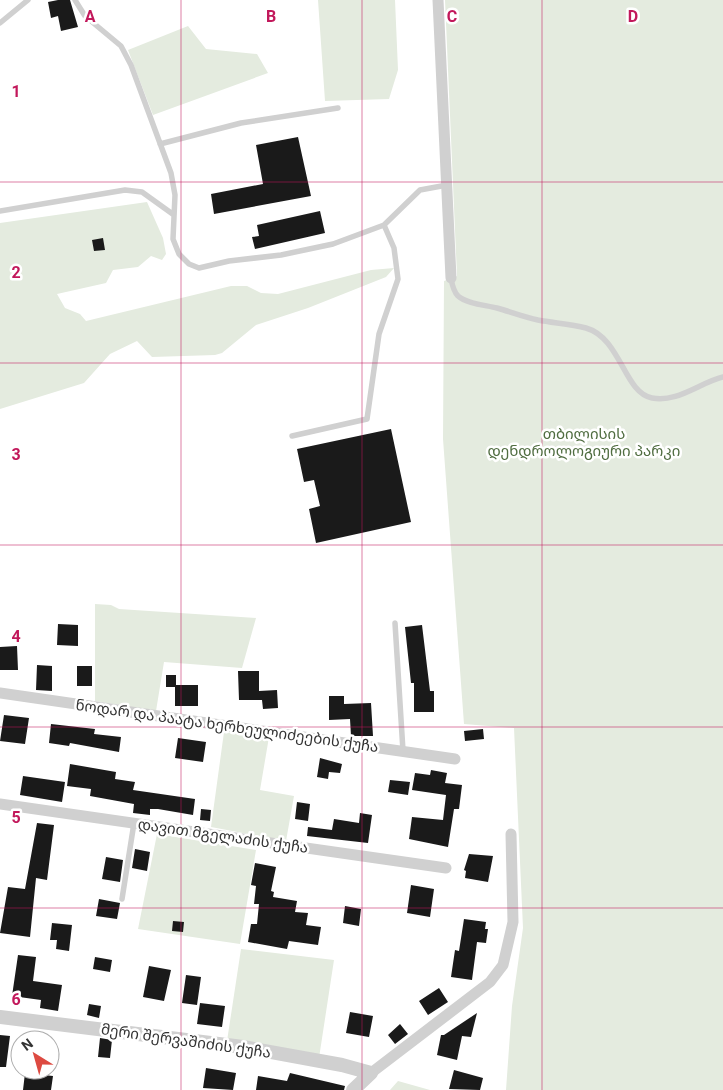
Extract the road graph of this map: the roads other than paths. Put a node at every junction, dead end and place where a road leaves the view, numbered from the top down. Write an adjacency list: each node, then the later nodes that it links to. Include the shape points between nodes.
1 (28, 0): 4 (lane)
2 (76, 0): 6 (lane, via 85,16 121,46)
3 (438, 0): 7 (street)
4 (0, 23)
5 (338, 108): 6 (lane, via 241,123)
6 (160, 144): 9 (lane, via 171,173)
7 (447, 185): 10 (lane, via 420,190); 11 (street)
8 (0, 211): 9 (lane, via 125,190 142,192)
9 (174, 215): 10 (lane, via 173,239 179,254 199,268 332,244)
10 (384, 225): 13 (lane, via 394,248 398,279 379,334 367,419)
11 (451, 278): 12 (lane, via 458,296 472,302 601,334 630,379 649,398 665,400)
12 (723, 377)
13 (292, 436)
14 (396, 623): 16 (lane)
15 (0, 693): 16 (street, ნოდარ და პაატა ხერხეულიძეების ქუჩა)
16 (404, 751): 17 (street, ნოდარ და პაატა ხერხეულიძეების ქუჩა)
17 (455, 759)
18 (0, 804): 19 (street, დავით მგელაძის ქუჩა)
19 (134, 823): 21 (street, დავით მგელაძის ქუჩა); 22 (lane)
20 (511, 834): 24 (street, via 513,922 503,965 490,982)
21 (446, 868)
22 (122, 899)
23 (0, 1017): 24 (street, მერი შერვაშიძის ქუჩა, via 243,1047)
24 (371, 1073): 25 (street)
25 (353, 1090)

